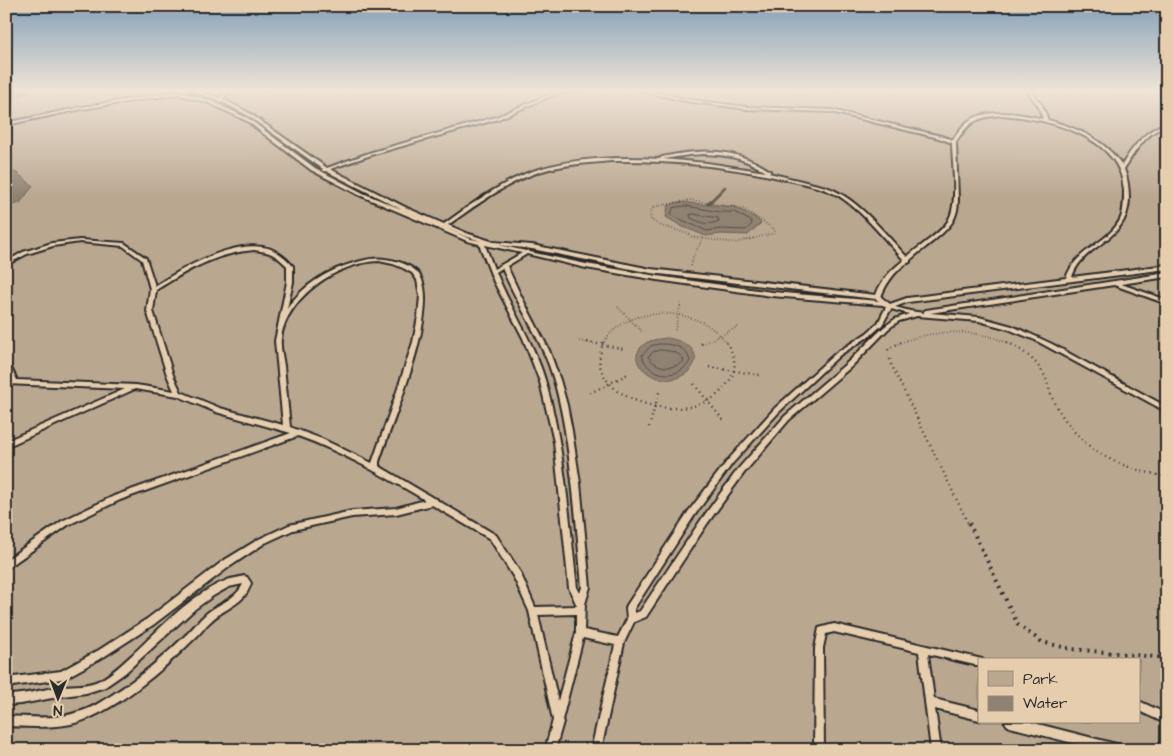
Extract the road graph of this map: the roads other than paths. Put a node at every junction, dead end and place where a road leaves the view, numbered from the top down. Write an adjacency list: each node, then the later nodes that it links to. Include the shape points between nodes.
1 (256, 126): 12 (lane)
2 (268, 126): 10 (lane)
3 (468, 126): 10 (lane)
4 (895, 126): 8 (lane)
5 (964, 126): 8 (lane)
6 (1063, 126): 11 (lane, via 1089,136 1112,154)
7 (1162, 126): 11 (lane, via 1134,148)
8 (954, 142): 18 (lane, via 953,217)
9 (659, 159): 13 (lane); 13 (lane, via 679,154 720,153 748,161); 14 (lane, via 588,162 519,178)
10 (326, 169): 12 (lane); 14 (lane)
11 (1122, 169): 24 (lane, via 1126,210 1118,226 1081,258 1069,273)
12 (318, 172): 14 (lane, via 361,194)
13 (769, 173): 18 (lane, via 833,191 853,206)
14 (442, 227): 15 (lane)
15 (481, 241): 16 (lane); 17 (lane); 22 (lane)
16 (532, 247): 17 (lane); 27 (lane, via 689,276)
17 (527, 253): 20 (lane); 29 (lane, via 595,268 715,287)
18 (908, 261): 27 (lane, via 888,279)
19 (6, 264): 26 (lane, via 25,253 52,245 80,241 124,245 144,259)
20 (504, 266): 22 (lane); 44 (lane, via 556,378 569,431 586,587)
21 (1167, 267): 24 (lane)
22 (494, 271): 44 (lane, via 543,382 558,442 573,588)
23 (1167, 275): 25 (lane)
24 (1068, 280): 30 (lane, via 907,300)
25 (1113, 283): 28 (lane); 31 (lane)
26 (153, 289): 32 (lane, via 210,258 248,248 268,250 290,266); 36 (lane, via 150,311)
27 (878, 297): 29 (lane)
28 (1167, 302)
29 (882, 303): 30 (lane)
30 (889, 307): 31 (lane); 46 (lane, via 880,324 838,354 784,404 730,462 691,514 630,608)
31 (917, 314): 37 (lane, via 966,317 1015,329 1042,340); 46 (lane, via 897,320 886,328 787,418 736,479 643,614)
32 (283, 321): 38 (lane, via 278,341); 41 (lane, via 304,292 329,274 353,264 384,260 409,268 420,278 422,315 375,462)
33 (6, 364): 34 (lane)
34 (10, 382): 35 (lane)
35 (136, 387): 36 (lane); 40 (lane)
36 (179, 394): 38 (lane, via 218,410)
37 (1167, 410)
38 (287, 429): 39 (lane)
39 (299, 433): 41 (lane); 43 (lane, via 117,498 65,523)
40 (6, 444)
41 (376, 468): 42 (lane)
42 (434, 501): 45 (lane, via 493,537 517,575); 51 (lane, via 396,511 352,514 292,527 226,564 102,654 62,675)
43 (6, 565)
44 (581, 607): 45 (lane); 47 (lane)
45 (534, 611): 58 (lane)
46 (631, 619): 48 (lane)
47 (580, 633): 48 (lane); 58 (lane)
48 (620, 642): 61 (lane)
49 (923, 649): 50 (lane); 53 (lane); 62 (lane, via 834,628 822,631 819,648)
50 (978, 662)
51 (6, 683)
52 (6, 700): 57 (lane, via 85,690 106,682 176,620 221,586 236,580 247,583 239,596 213,613 135,684 102,705 79,717 62,720)
53 (931, 702): 55 (lane); 63 (lane)
54 (1140, 706): 56 (lane)
55 (978, 715)
56 (1167, 719)
57 (6, 721)
58 (558, 722): 60 (lane)
59 (1018, 724): 64 (lane)
60 (550, 750)
61 (596, 750)
62 (819, 750)
63 (936, 750)
64 (1120, 750)

